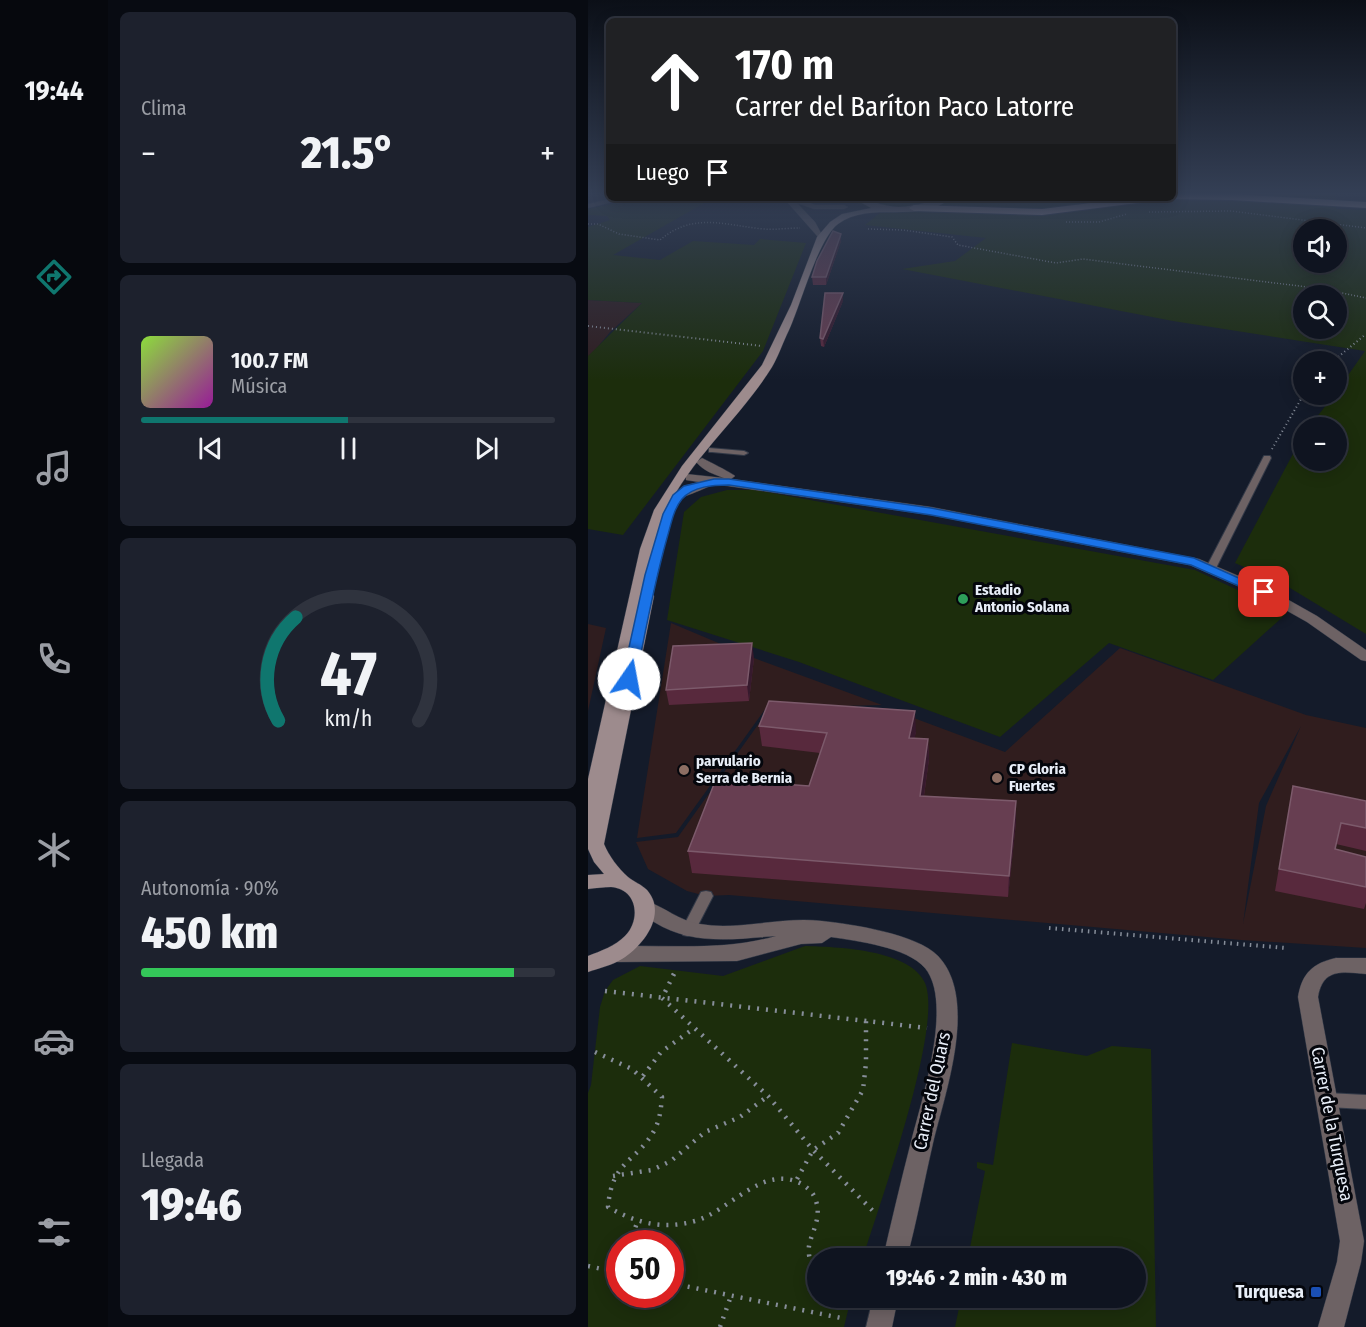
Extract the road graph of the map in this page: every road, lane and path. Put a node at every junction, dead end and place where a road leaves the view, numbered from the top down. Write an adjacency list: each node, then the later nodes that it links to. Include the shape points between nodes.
1 (810, 256): 4 (main road)
2 (1009, 256): 3 (path, via 1056,263 1083,259 1323,289)
3 (1366, 298)
4 (796, 304): 7 (main road); 10 (main road, via 789,337 777,365)
5 (588, 326): 7 (path)
6 (1366, 334): 8 (path)
7 (778, 348): 13 (main road)
8 (1345, 351)
9 (1298, 405): 12 (path)
10 (712, 450): 11 (lane); 13 (main road)
11 (744, 453)
12 (1267, 458): 18 (lane)
13 (699, 460): 14 (main road, via 688,474); 16 (street, via 721,475); 20 (main road, via 686,469 660,510 647,549)
14 (690, 477): 15 (street); 17 (main road)
15 (729, 482): 16 (street); 17 (street, via 700,484)
16 (806, 492): 18 (street, via 933,512)
17 (677, 498): 22 (main road, via 666,521 651,575 597,830 600,857)
18 (1211, 568): 19 (street, via 1312,619)
19 (1366, 657)
20 (588, 823)
21 (588, 882): 22 (main road)
22 (623, 883): 24 (main road, via 639,893)
23 (706, 896): 26 (lane)
24 (646, 908): 26 (street, Carrer del Quars); 29 (main road, via 637,937)
25 (1049, 928): 28 (path)
26 (688, 931): 27 (street, Carrer del Quars, via 718,935 802,926)
27 (863, 936): 29 (street, Carrer del Quars, via 813,935 765,949); 50 (street, Carrer del Quars, via 906,947 926,957 944,987 946,1032 942,1060)
28 (1286, 948)
29 (602, 960): 32 (main road)
30 (1366, 966): 41 (street, Carrer de la Turquesa, via 1330,966 1312,979 1308,987)
31 (676, 969): 34 (path)
32 (588, 979)
33 (604, 991): 34 (path)
34 (662, 998): 35 (path); 37 (path)
35 (866, 1021): 36 (path); 43 (path, via 863,1090 838,1132)
36 (927, 1028)
37 (693, 1029): 39 (path, via 661,1052); 40 (path)
38 (595, 1052): 39 (path, via 625,1062)
39 (643, 1076): 44 (path, via 662,1097 660,1117 649,1137)
40 (768, 1096): 43 (path); 44 (path, via 740,1117 705,1132 671,1161 652,1170)
41 (1327, 1100): 42 (lane); 59 (street, Carrer de la Turquesa, via 1352,1240)
42 (1366, 1102)
43 (813, 1150): 45 (path); 46 (path)
44 (612, 1176): 47 (path, via 608,1207)
45 (797, 1179): 47 (path, via 779,1176 759,1184 699,1221); 49 (path, via 810,1190 819,1207)
46 (876, 1214)
47 (638, 1223): 48 (path)
48 (635, 1230)
49 (809, 1248)
50 (897, 1248)
51 (588, 1266): 52 (path)
52 (606, 1270)
53 (684, 1286): 54 (path)
54 (731, 1296): 56 (path); 57 (path)
55 (884, 1308): 58 (street)
56 (846, 1319)
57 (720, 1327)
58 (879, 1327)
59 (1331, 1327)

